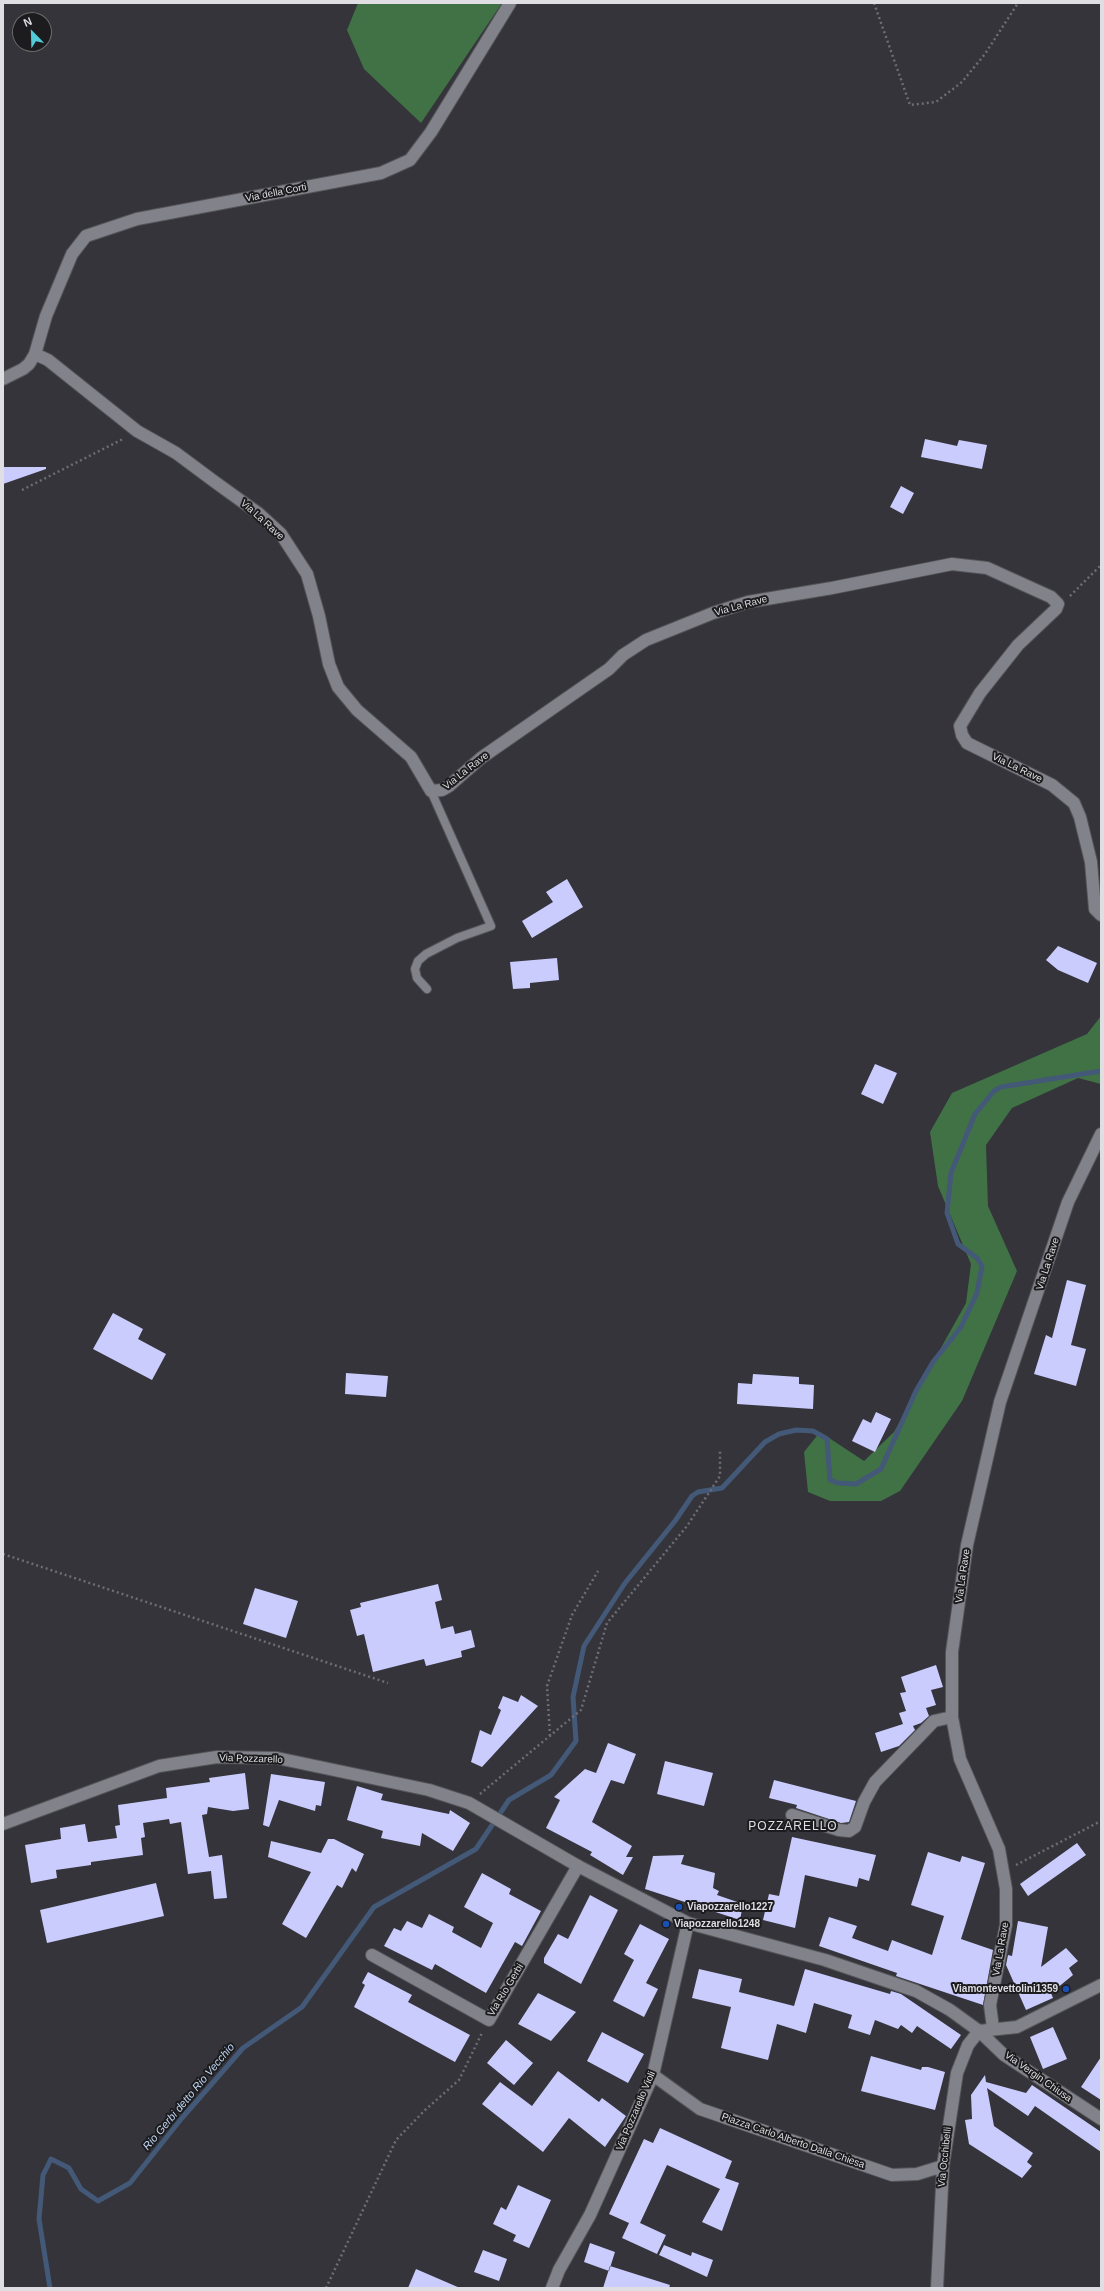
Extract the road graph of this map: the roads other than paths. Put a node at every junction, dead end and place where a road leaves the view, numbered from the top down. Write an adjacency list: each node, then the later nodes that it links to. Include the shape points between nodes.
1 (510, 3): 2 (street, Via della Corti, via 431,132 410,160 381,173 137,219 92,233 82,240 72,254 46,316)
2 (35, 354): 3 (street, via 23,370); 4 (street, Via La Rave, via 48,360 137,432 176,453 258,513 281,534 307,574 329,664 338,687 357,710 411,757)
3 (3, 379)
4 (431, 791): 5 (street, Via La Rave, via 449,786 481,758 609,669 622,655 646,640 713,613 748,602 952,564 987,568 1051,597 1058,604 1018,645 980,693 960,726 962,735 967,743 1052,785 1074,803 1091,862 1095,909); 6 (lane, via 491,926 434,948 422,958 415,969 417,978)
5 (1101, 915)
6 (427, 989)
7 (1101, 1134): 8 (street, Via La Rave, via 1068,1202 1000,1402 967,1545 952,1652)
8 (952, 1717): 9 (street, via 934,1721 875,1782 855,1827 849,1831); 15 (street, Via La Rave, via 960,1759 999,1849 1004,1871 1006,1925 990,2005)
9 (792, 1815)
10 (3, 1824): 11 (street, Via Pozzarello, via 159,1766 217,1757 277,1758 429,1790 474,1806)
11 (578, 1866): 12 (street, Via Pozzarello); 13 (street, Via Rio Gerbi, via 489,2020)
12 (688, 1923): 16 (street, Via Vergin Chiusa, via 825,1960 916,1991 950,2010); 17 (street, Via Pozzarello Violi)
13 (372, 1955)
14 (1101, 1986): 15 (street, via 1017,2027)
15 (993, 2028): 16 (street)
16 (979, 2031): 18 (street, Via Vergin Chiusa, via 1004,2055); 19 (street, Via Occhibelli, via 968,2045 957,2073)
17 (653, 2075): 19 (street, Piazza Carlo Alberto Dalla Chiesa, via 700,2109 892,2175 917,2174); 20 (street, Via Pozzarello Violi, via 590,2215)
18 (1101, 2119)
19 (943, 2166): 21 (street, Via Occhibelli)
20 (552, 2288)
21 (937, 2288)

